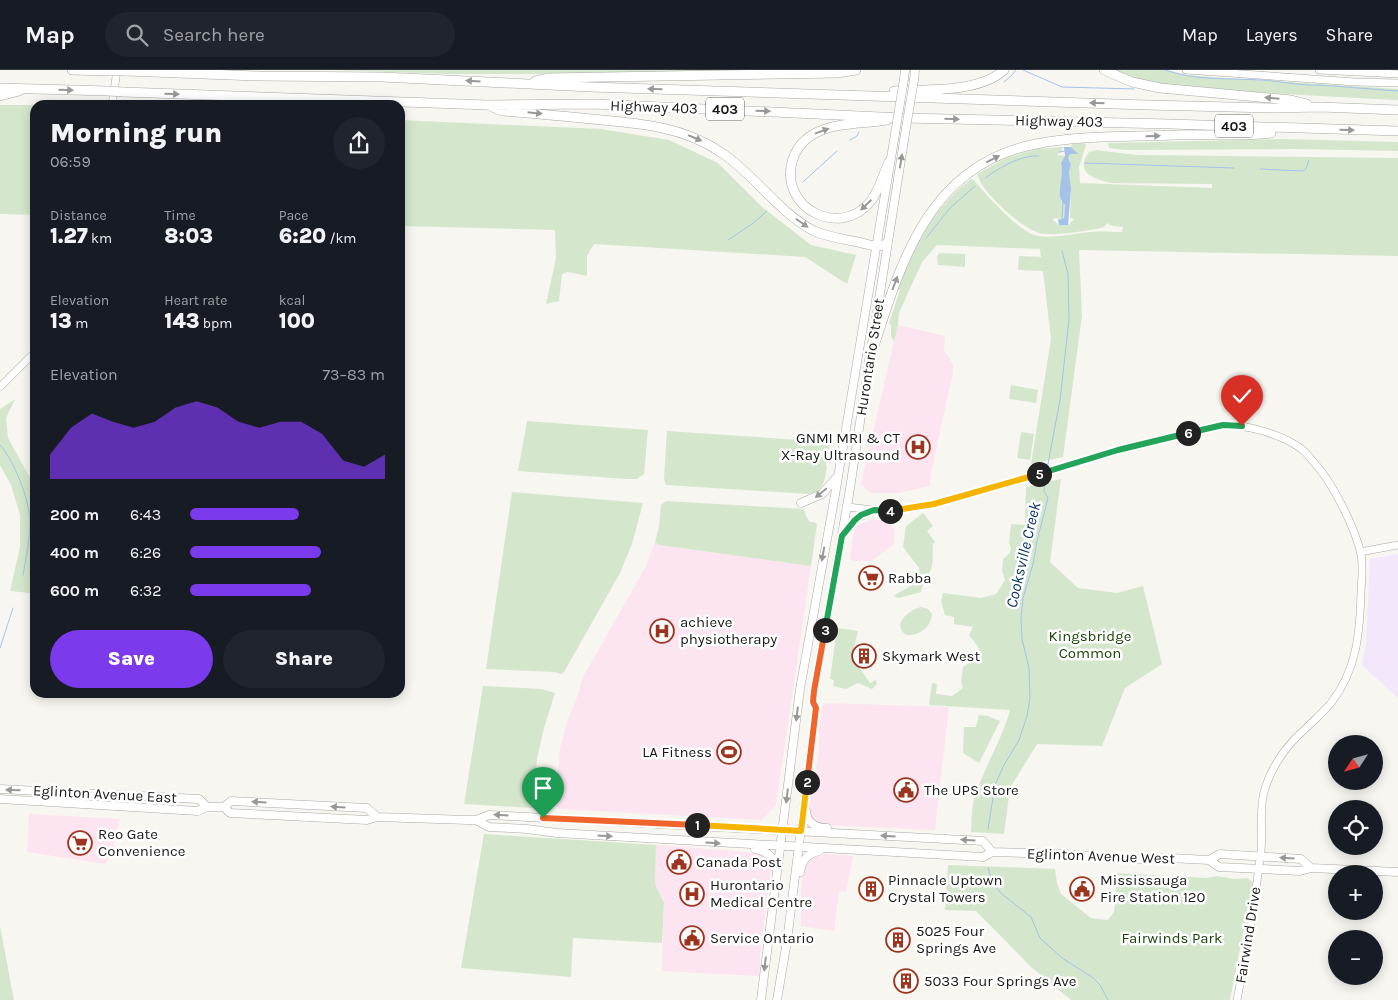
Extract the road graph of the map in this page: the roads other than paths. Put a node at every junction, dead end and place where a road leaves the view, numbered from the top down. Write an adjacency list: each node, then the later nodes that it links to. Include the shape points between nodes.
1 (72, 70): 9 (highway, Highway 403 / 403)
2 (856, 70): 12 (highway, via 829,74 547,78)
3 (905, 70): 26 (main road, Hurontario Street, bridge)
4 (916, 70): 27 (main road, Hurontario Street, one-way to 4, bridge)
5 (1004, 70): 16 (highway, via 993,79 975,84 893,91)
6 (1104, 70): 21 (highway, one-way to 6, via 1291,100 1160,88 1132,82)
7 (1186, 70): 11 (street)
8 (1319, 70): 10 (street)
9 (118, 71): 12 (highway, Highway 403 / 403, one-way to 9); 17 (street)
10 (1398, 74)
11 (1398, 83)
12 (522, 84): 16 (highway, Highway 403 / 403, one-way to 12)
13 (0, 88): 14 (highway, Highway 403 / 403)
14 (25, 88): 15 (highway); 18 (highway, Highway 403 / 403, one-way to 18, bridge)
15 (0, 96)
16 (879, 96): 21 (highway, Highway 403 / 403, one-way to 16, via 1250,108)
17 (113, 100)
18 (348, 100)
19 (405, 102): 20 (highway, Highway 403 / 403, one-way to 20, bridge)
20 (488, 105): 23 (highway, Highway 403 / 403, one-way to 23, via 594,104); 28 (highway, one-way to 28, via 502,111 647,124 677,131 722,152 808,227 830,237)
21 (1320, 107): 22 (highway, Highway 403 / 403)
22 (1398, 110)
23 (903, 118): 24 (highway, Highway 403 / 403, one-way to 24); 26 (highway, one-way to 23, via 870,201 859,211 842,218 827,218 811,211 798,198 791,183 790,168 794,155 813,134 836,127)
24 (1298, 128): 25 (highway, Highway 403 / 403, one-way to 25); 30 (highway, one-way to 24, via 895,281 923,223 951,188 989,161 1029,146 1065,140 1268,133)
25 (1398, 131)
26 (889, 162): 28 (main road, Hurontario Street)
27 (887, 243): 28 (highway); 30 (main road, Hurontario Street)
28 (876, 246): 32 (main road, Hurontario Street)
29 (30, 357): 31 (street)
30 (869, 362): 34 (main road, Hurontario Street)
31 (0, 387)
32 (837, 477): 33 (main road, one-way to 33, via 822,494); 46 (main road, Hurontario Street, one-way to 46, via 800,689)
33 (801, 503)
34 (846, 507): 35 (street, Fairwind Drive); 36 (main road, Hurontario Street)
35 (874, 510): 36 (main road, via 857,518); 38 (street, Fairwind Drive, via 902,510 934,504 1118,450 1223,425 1276,436 1306,452 1331,485)
36 (842, 536): 40 (main road, Hurontario Street, via 814,691 816,708)
37 (1398, 545): 38 (street)
38 (1360, 552): 54 (street, Fairwind Drive, via 1361,612 1351,669 1330,705 1286,747 1276,762 1262,804)
39 (0, 789): 42 (main road, Eglinton Avenue East, one-way to 39, via 199,799)
40 (806, 796): 47 (main road, Hurontario Street); 48 (main road, via 807,818 813,824 821,828 844,829)
41 (0, 799): 42 (main road, Eglinton Avenue East, via 198,811)
42 (207, 807): 43 (main road, Eglinton Avenue East)
43 (224, 807): 44 (main road, Eglinton Avenue East, via 230,813 367,820); 44 (main road, Eglinton Avenue East, one-way to 43, via 367,808 231,801)
44 (377, 817): 45 (main road, Eglinton Avenue East)
45 (476, 820): 46 (main road, Eglinton Avenue East, one-way to 45, via 489,815); 49 (main road, Eglinton Avenue East, one-way to 49, via 489,827)
46 (783, 830): 47 (main road, Eglinton Avenue East); 50 (main road, Hurontario Street)
47 (801, 831): 48 (main road, Eglinton Avenue West); 51 (main road, Hurontario Street)
48 (850, 834): 53 (main road, Eglinton Avenue West, one-way to 48, via 983,841)
49 (732, 844): 50 (main road, Eglinton Avenue East); 60 (main road, via 768,854 776,866)
50 (781, 846): 51 (main road, Eglinton Avenue West); 60 (main road, Hurontario Street)
51 (799, 848): 52 (main road, Eglinton Avenue West); 59 (main road, Hurontario Street)
52 (828, 849): 53 (main road, Eglinton Avenue West, via 983,857); 59 (main road, via 806,856 800,876)
53 (992, 852): 55 (main road, Eglinton Avenue West)
54 (1260, 856): 55 (main road, Eglinton Avenue West, via 1220,854); 56 (main road, Eglinton Avenue West, one-way to 54, via 1301,859); 57 (street, Fairwind Drive)
55 (1209, 860): 57 (main road, Eglinton Avenue West, via 1219,867)
56 (1311, 868): 57 (main road, Eglinton Avenue West, via 1300,871); 58 (main road, Eglinton Avenue West)
57 (1259, 869): 63 (street, Fairwind Drive)
58 (1398, 872)
59 (794, 882): 62 (main road, Hurontario Street)
60 (776, 886): 61 (main road, Hurontario Street, one-way to 61)
61 (761, 1000)
62 (777, 1000)
63 (1237, 1000)

